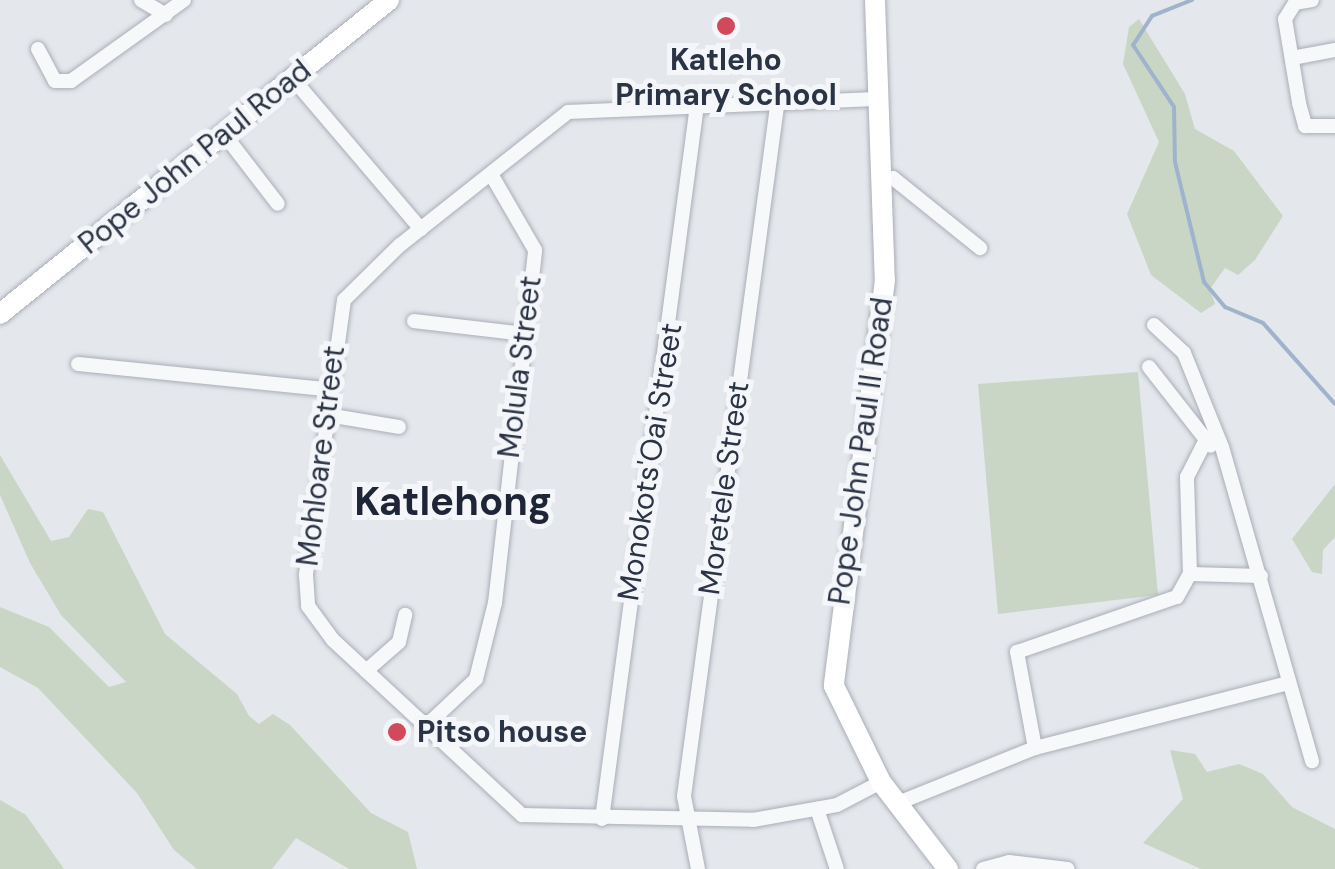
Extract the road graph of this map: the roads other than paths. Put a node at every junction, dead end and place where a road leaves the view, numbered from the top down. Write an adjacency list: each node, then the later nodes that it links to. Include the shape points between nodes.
1 (141, 0): 6 (street)
2 (184, 0): 6 (street)
3 (389, 0): 10 (main road, Pope John Paul Road)
4 (875, 0): 11 (main road, Pope John Paul II Road)
5 (1312, 0): 9 (street, via 1295,3 1285,19)
6 (166, 15): 7 (street, via 71,82 55,81)
7 (38, 50)
8 (1335, 50): 9 (street)
9 (1292, 58): 14 (street, via 1305,126)
10 (294, 80): 15 (main road, Pope John Paul Road); 19 (street)
11 (875, 100): 13 (street, Mohloare Street); 17 (main road, Pope John Paul II Road)
12 (697, 104): 13 (street, Mohloare Street); 16 (street, Mohloare Street, via 568,112); 43 (street, Monokots'Oai Street)
13 (777, 106): 44 (street, Moretele Street)
14 (1335, 126)
15 (224, 134): 18 (street); 21 (main road, Pope John Paul Road)
16 (491, 174): 19 (street, Mohloare Street); 24 (street, Molula Street, via 535,250)
17 (880, 178): 20 (street, via 894,178); 40 (main road, Pope John Paul II Road, via 886,280 833,664 839,701)
18 (278, 204)
19 (420, 229): 27 (street, Mohloare Street, via 344,300)
20 (980, 248)
21 (0, 314)
22 (414, 320): 24 (street)
23 (1154, 325): 31 (street, via 1184,352)
24 (524, 334): 37 (street, Molula Street, via 495,603 476,680)
25 (78, 364): 27 (street)
26 (1150, 366): 30 (street)
27 (326, 388): 28 (street, Mohloare Street)
28 (322, 414): 29 (street); 35 (street, Mohloare Street, via 308,606)
29 (398, 427)
30 (1205, 442): 31 (street); 32 (street, via 1187,478)
31 (1222, 447): 33 (street)
32 (1190, 574): 33 (street); 38 (street, via 1155,611 1016,652)
33 (1261, 576): 36 (street)
34 (404, 615): 35 (street, via 398,642)
35 (366, 671): 37 (street, Mohloare Street)
36 (1289, 682): 38 (street); 39 (street)
37 (424, 727): 43 (street, Mohloare Street, via 522,815)
38 (1035, 748): 41 (street)
39 (1312, 761)
40 (882, 782): 41 (main road, Pope John Paul II Road); 42 (street, Mohloare Street)
41 (898, 803): 47 (main road, Pope John Paul II Road)
42 (817, 809): 44 (street, Mohloare Street); 46 (street)
43 (602, 818): 44 (street, Mohloare Street)
44 (683, 818): 45 (street, Moretele Street)
45 (698, 869)
46 (837, 869)
47 (948, 869)
48 (983, 869): 49 (street, via 1009,862)
49 (1068, 869)

